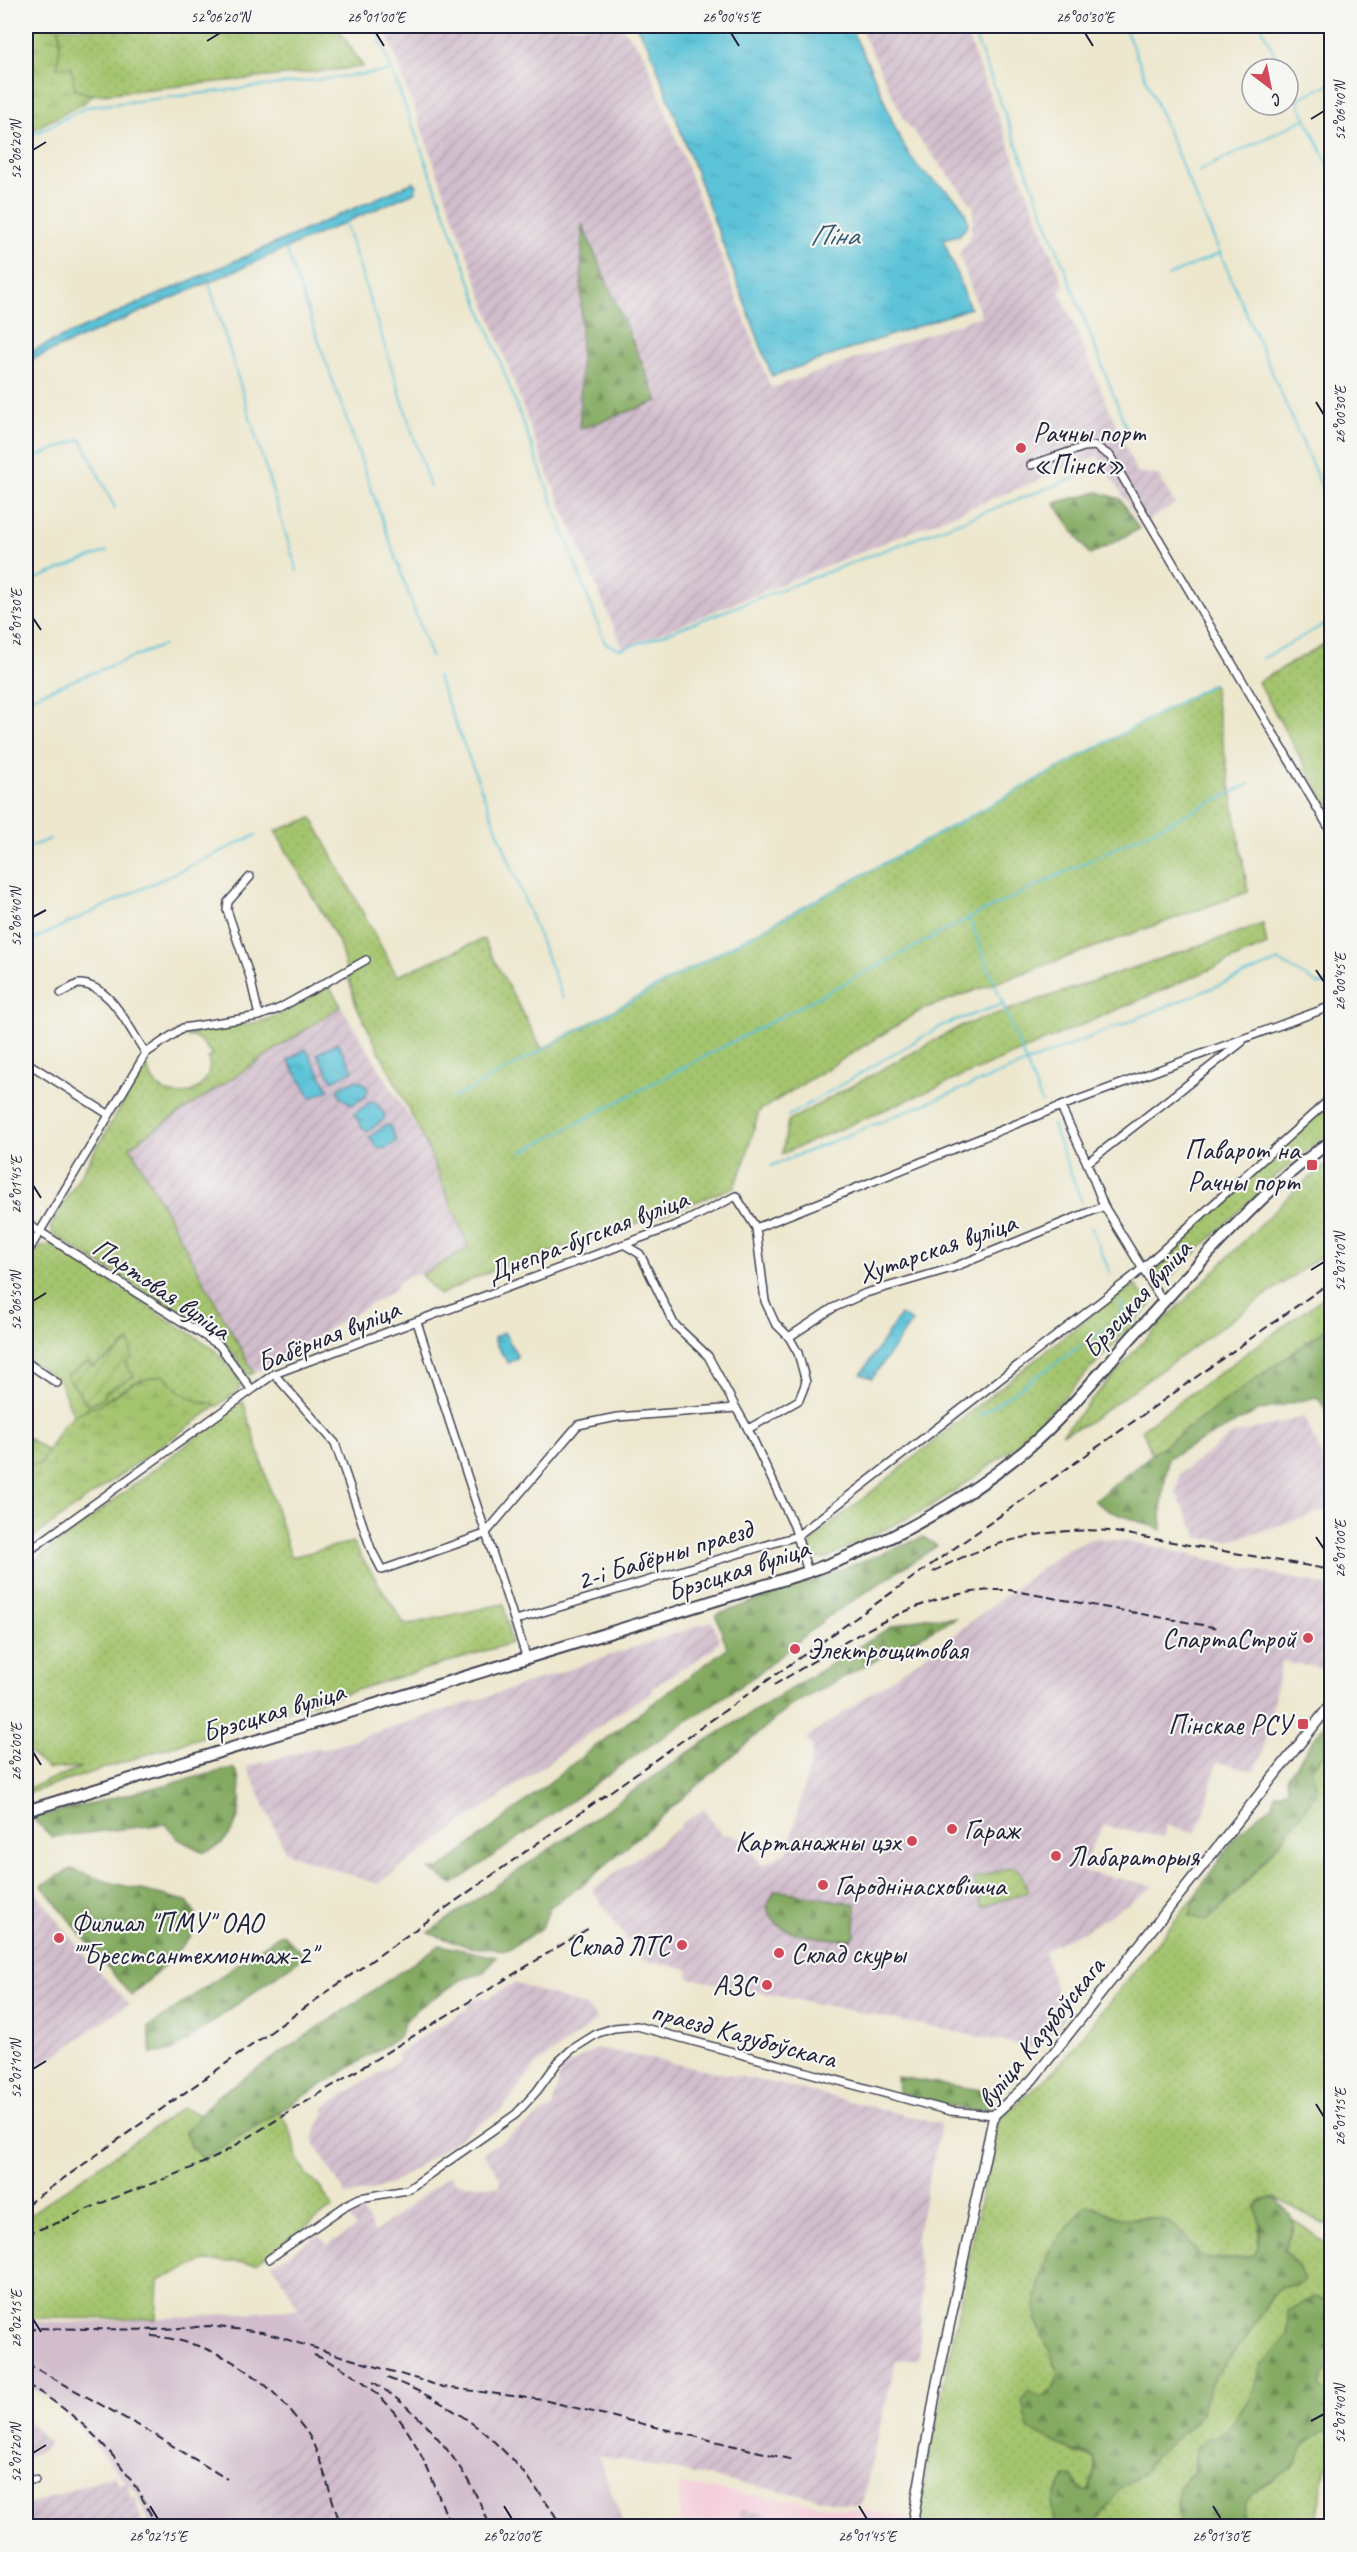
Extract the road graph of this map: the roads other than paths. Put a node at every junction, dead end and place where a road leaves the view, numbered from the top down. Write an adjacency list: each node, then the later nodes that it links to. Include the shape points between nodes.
1 (1031, 465): 2 (street, via 1084,447 1095,446 1110,456)
2 (1332, 833)
3 (250, 877): 7 (street, via 228,902 228,910)
4 (366, 960): 7 (street)
5 (61, 993): 9 (street, via 78,984 93,987 115,1005)
6 (1332, 1006): 8 (street)
7 (259, 1016): 9 (street, via 183,1028)
8 (1248, 1036): 12 (street); 15 (street)
9 (146, 1053): 13 (street)
10 (26, 1062): 13 (street)
11 (1332, 1097): 22 (street)
12 (1061, 1107): 15 (street); 18 (street)
13 (108, 1114): 19 (street)
14 (1332, 1141): 23 (main road, Брэсцкая вуліца, via 1270,1190)
15 (1087, 1163): 16 (street)
16 (1104, 1206): 22 (street); 25 (street, Хутарская вуліца, via 952,1268 866,1293 833,1308)
17 (26, 1223): 19 (street, Партовая вуліца)
18 (756, 1228): 20 (street, Днепра-бугская вуліца, via 736,1196); 25 (street, Днепра-бугская вуліца, via 765,1301 775,1323)
19 (39, 1233): 21 (street); 29 (street, Партовая вуліца, via 219,1345)
20 (625, 1245): 24 (street, Днепра-бугская вуліца); 30 (street, 2-і Бабёрны праезд, via 640,1254 674,1324 708,1356)
21 (26, 1255)
22 (1142, 1268): 23 (street); 33 (street)
23 (1163, 1302): 35 (main road, Брэсцкая вуліца, via 1029,1447 944,1508 847,1559)
24 (417, 1322): 27 (street, Бабёрная вуліца); 32 (street, Бабёрная вуліца)
25 (789, 1337): 31 (street, via 806,1382 799,1400)
26 (26, 1362): 28 (street)
27 (274, 1374): 29 (street, Бабёрная вуліца); 32 (street, via 335,1443 371,1549 382,1570)
28 (57, 1383)
29 (251, 1389): 34 (street, Бабёрная вуліца)
30 (736, 1408): 31 (street, 2-і Бабёрны праезд); 32 (street, via 617,1417 578,1425)
31 (748, 1429): 33 (street, 2-і Бабёрны праезд)
32 (485, 1534): 36 (street, Бабёрная вуліца)
33 (797, 1536): 35 (street); 36 (street, 2-і Бабёрны праезд)
34 (26, 1553)
35 (808, 1572): 37 (main road, Брэсцкая вуліца)
36 (516, 1620): 37 (street, Бабёрная вуліца)
37 (527, 1659): 39 (main road, Брэсцкая вуліца)
38 (1332, 1703): 40 (street, вуліца Казубоўскага, via 1039,2071)
39 (26, 1811)
40 (994, 2115): 41 (street, праезд Казубоўскага, via 950,2111 636,2026 614,2028 571,2050 516,2114 408,2190 360,2198); 44 (street, вуліца Казубоўскага)
41 (269, 2259)
42 (26, 2479): 43 (street)
43 (35, 2480)
44 (912, 2526)

